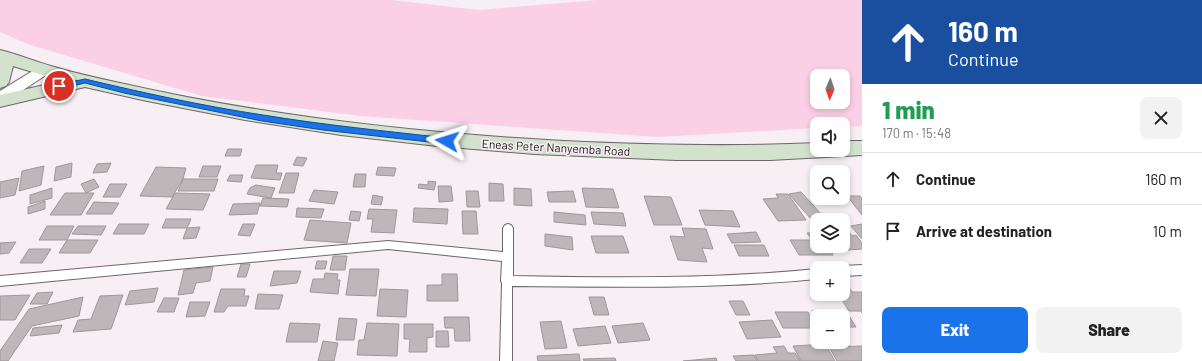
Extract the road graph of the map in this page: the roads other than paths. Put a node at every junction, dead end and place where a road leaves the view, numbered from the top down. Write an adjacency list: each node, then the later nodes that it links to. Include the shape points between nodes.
1 (3, 56): 2 (main road, Eneas Peter Nanyemba Road); 4 (main road)
2 (44, 70): 3 (main road, Eneas Peter Nanyemba Road); 5 (street)
3 (85, 81): 5 (main road); 8 (main road, Eneas Peter Nanyemba Road, via 262,118 459,142 702,153)
4 (0, 82)
5 (0, 99)
6 (862, 148): 7 (main road)
7 (850, 149)
8 (810, 152)
9 (508, 228): 10 (lane)
10 (506, 257): 14 (lane, via 388,245); 15 (lane)
11 (862, 270): 12 (lane)
12 (850, 271)
13 (810, 275): 15 (lane, via 666,283)
14 (0, 281)
15 (506, 281): 16 (lane)
16 (506, 361)

